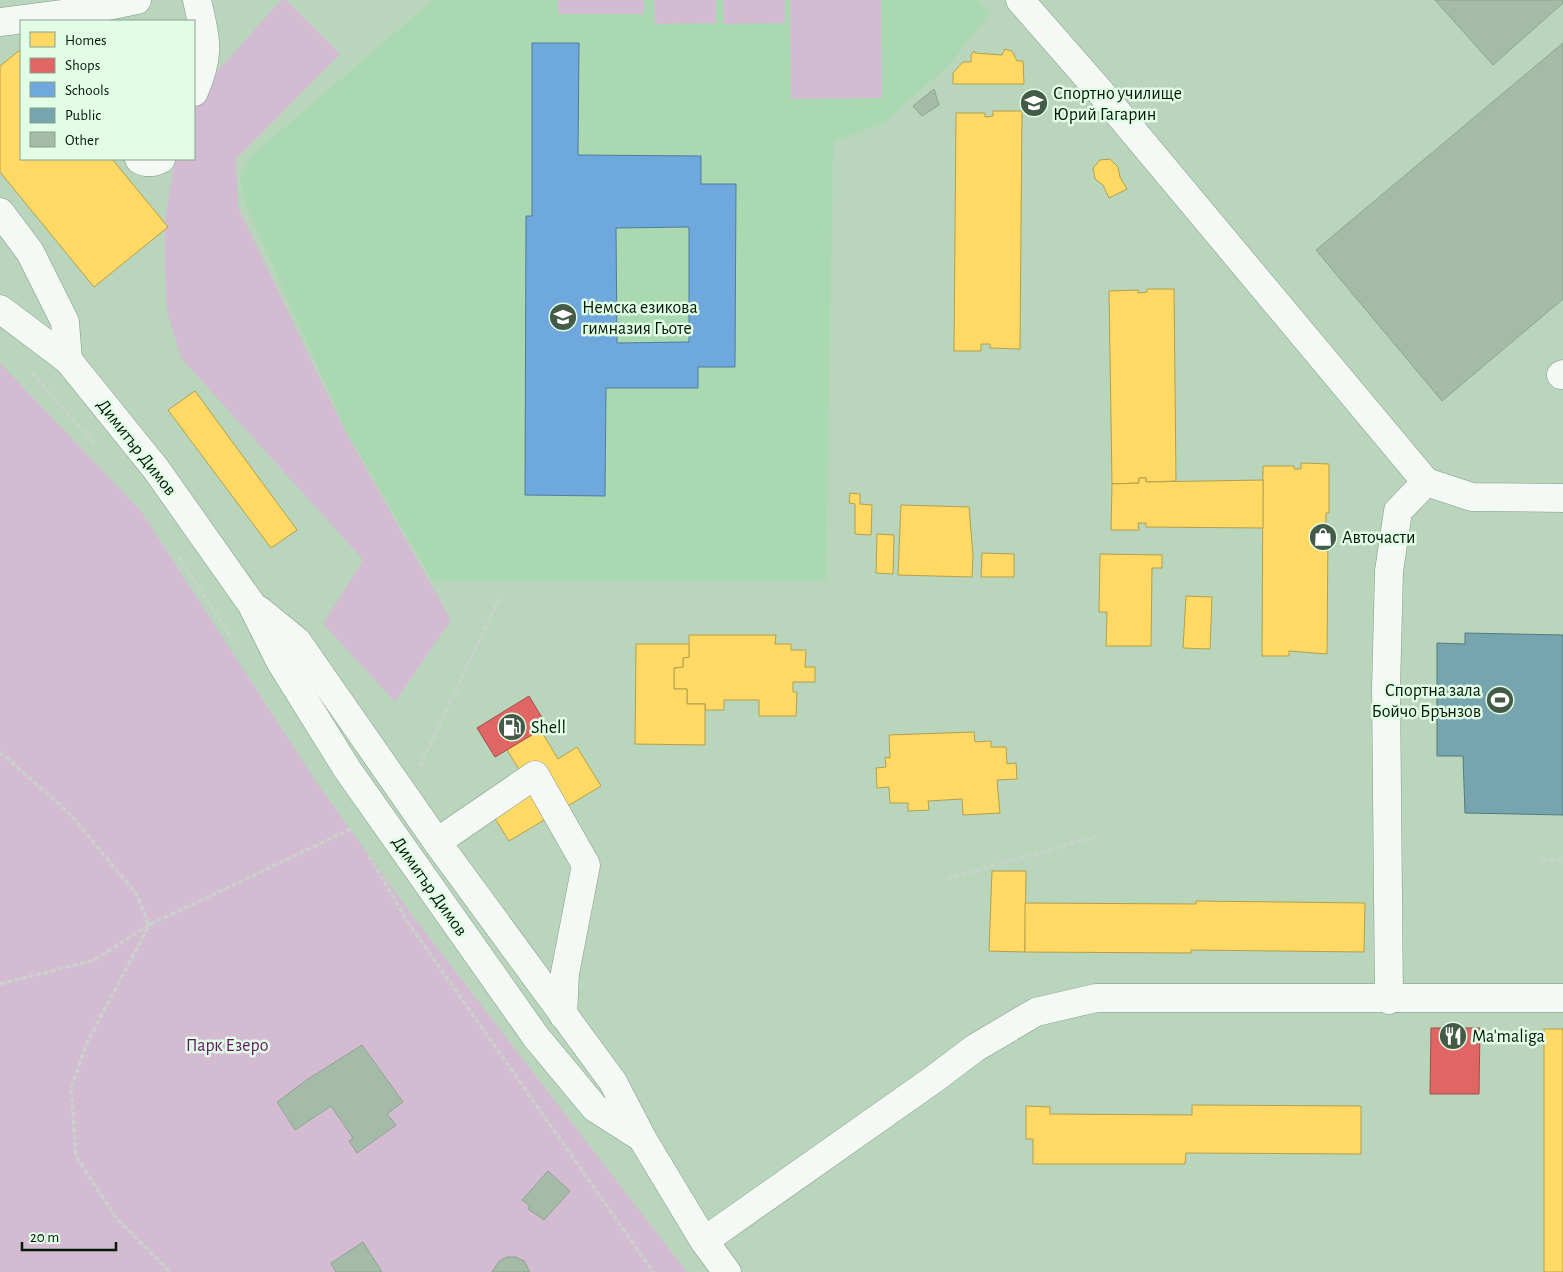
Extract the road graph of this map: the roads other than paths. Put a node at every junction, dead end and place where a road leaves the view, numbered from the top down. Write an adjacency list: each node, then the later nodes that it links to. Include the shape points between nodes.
1 (137, 0): 4 (street)
2 (197, 0): 7 (street, via 207,54)
3 (1020, 0): 13 (street)
4 (37, 20)
5 (20, 21): 6 (street)
6 (0, 22)
7 (195, 90)
8 (140, 160): 9 (street)
9 (159, 160)
10 (0, 212): 12 (street, via 30,252 65,322)
11 (0, 309): 12 (street, Димитър Димов)
12 (68, 360): 15 (street, Димитър Димов, via 156,469)
13 (1426, 482): 14 (street, via 1472,498); 18 (street, via 1398,511 1389,571 1386,688)
14 (1563, 498)
15 (252, 605): 16 (street, Димитър Димов, via 297,641); 20 (street, Димитър Димов, via 280,661 347,769 536,1037 595,1108)
16 (437, 842): 19 (street, Димитър Димов); 19 (street, via 535,775 586,865 565,973)
17 (1563, 998): 18 (street)
18 (1389, 1000): 21 (street, via 1096,998 1036,1012 974,1048)
19 (563, 1015): 20 (street, Димитър Димов, via 613,1082)
20 (642, 1138): 21 (street, Димитър Димов)
21 (704, 1241): 22 (street, Димитър Димов)
22 (727, 1272)

